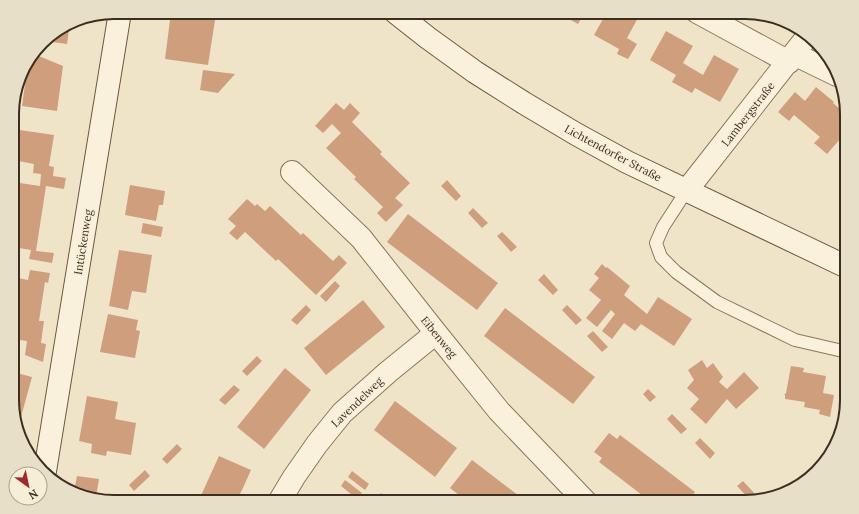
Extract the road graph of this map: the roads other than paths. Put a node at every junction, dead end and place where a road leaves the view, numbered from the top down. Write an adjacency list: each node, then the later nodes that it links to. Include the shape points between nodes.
1 (119, 19): 12 (street, Intückenweg)
2 (404, 19): 8 (street, Lichtendorfer Straße, via 475,72 524,103 627,162)
3 (711, 19): 5 (street)
4 (805, 41): 5 (street, Lambergstraße)
5 (792, 58): 6 (street); 8 (street, Lambergstraße)
6 (830, 72)
7 (292, 172): 10 (street, Eibenweg, via 361,238)
8 (687, 190): 9 (street, Lichtendorfer Straße); 11 (lane, via 662,227 656,243 661,257 676,272 717,302 795,340)
9 (840, 264)
10 (436, 333): 13 (street, Lavendelweg, via 342,413 317,444); 14 (street, Eibenweg, via 500,411)
11 (840, 350)
12 (46, 466)
13 (283, 495)
14 (579, 495)

